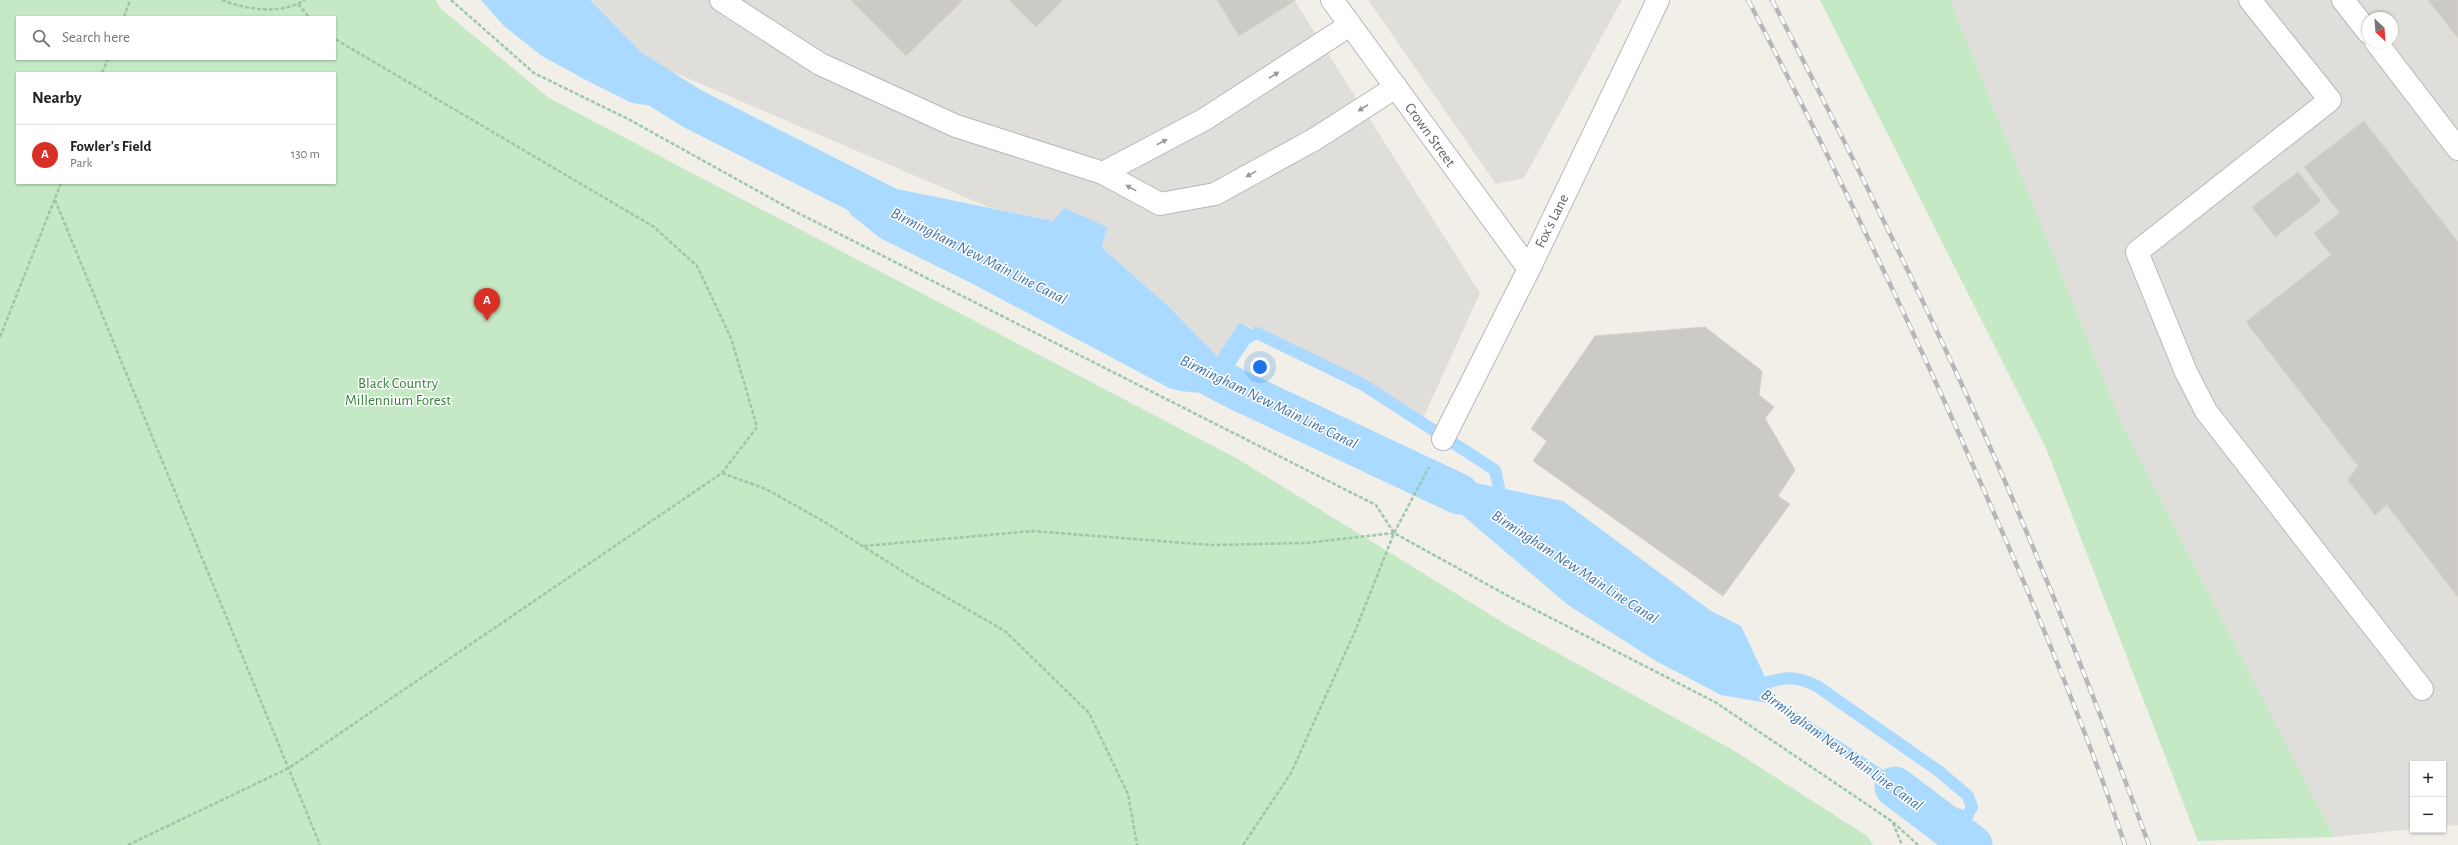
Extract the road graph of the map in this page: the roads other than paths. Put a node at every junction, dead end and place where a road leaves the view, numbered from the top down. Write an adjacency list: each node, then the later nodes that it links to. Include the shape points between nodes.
1 (721, 0): 11 (street, via 820,64 956,126)
2 (1332, 0): 7 (street, Crown Street)
3 (1658, 0): 12 (street, Fox's Lane)
4 (2250, 0): 14 (street, via 2330,100 2137,252 2186,372 2206,411)
5 (2343, 0): 6 (street)
6 (2362, 24)
7 (1350, 25): 9 (street, Crown Street); 11 (street, one-way to 7, via 1205,119)
8 (2381, 48): 10 (street)
9 (1396, 87): 11 (street, one-way to 11, via 1315,139 1214,194 1160,204); 12 (street, Crown Street)
10 (2458, 149)
11 (1103, 173)
12 (1529, 269): 13 (street, Fox's Lane)
13 (1443, 439)
14 (2422, 689)

